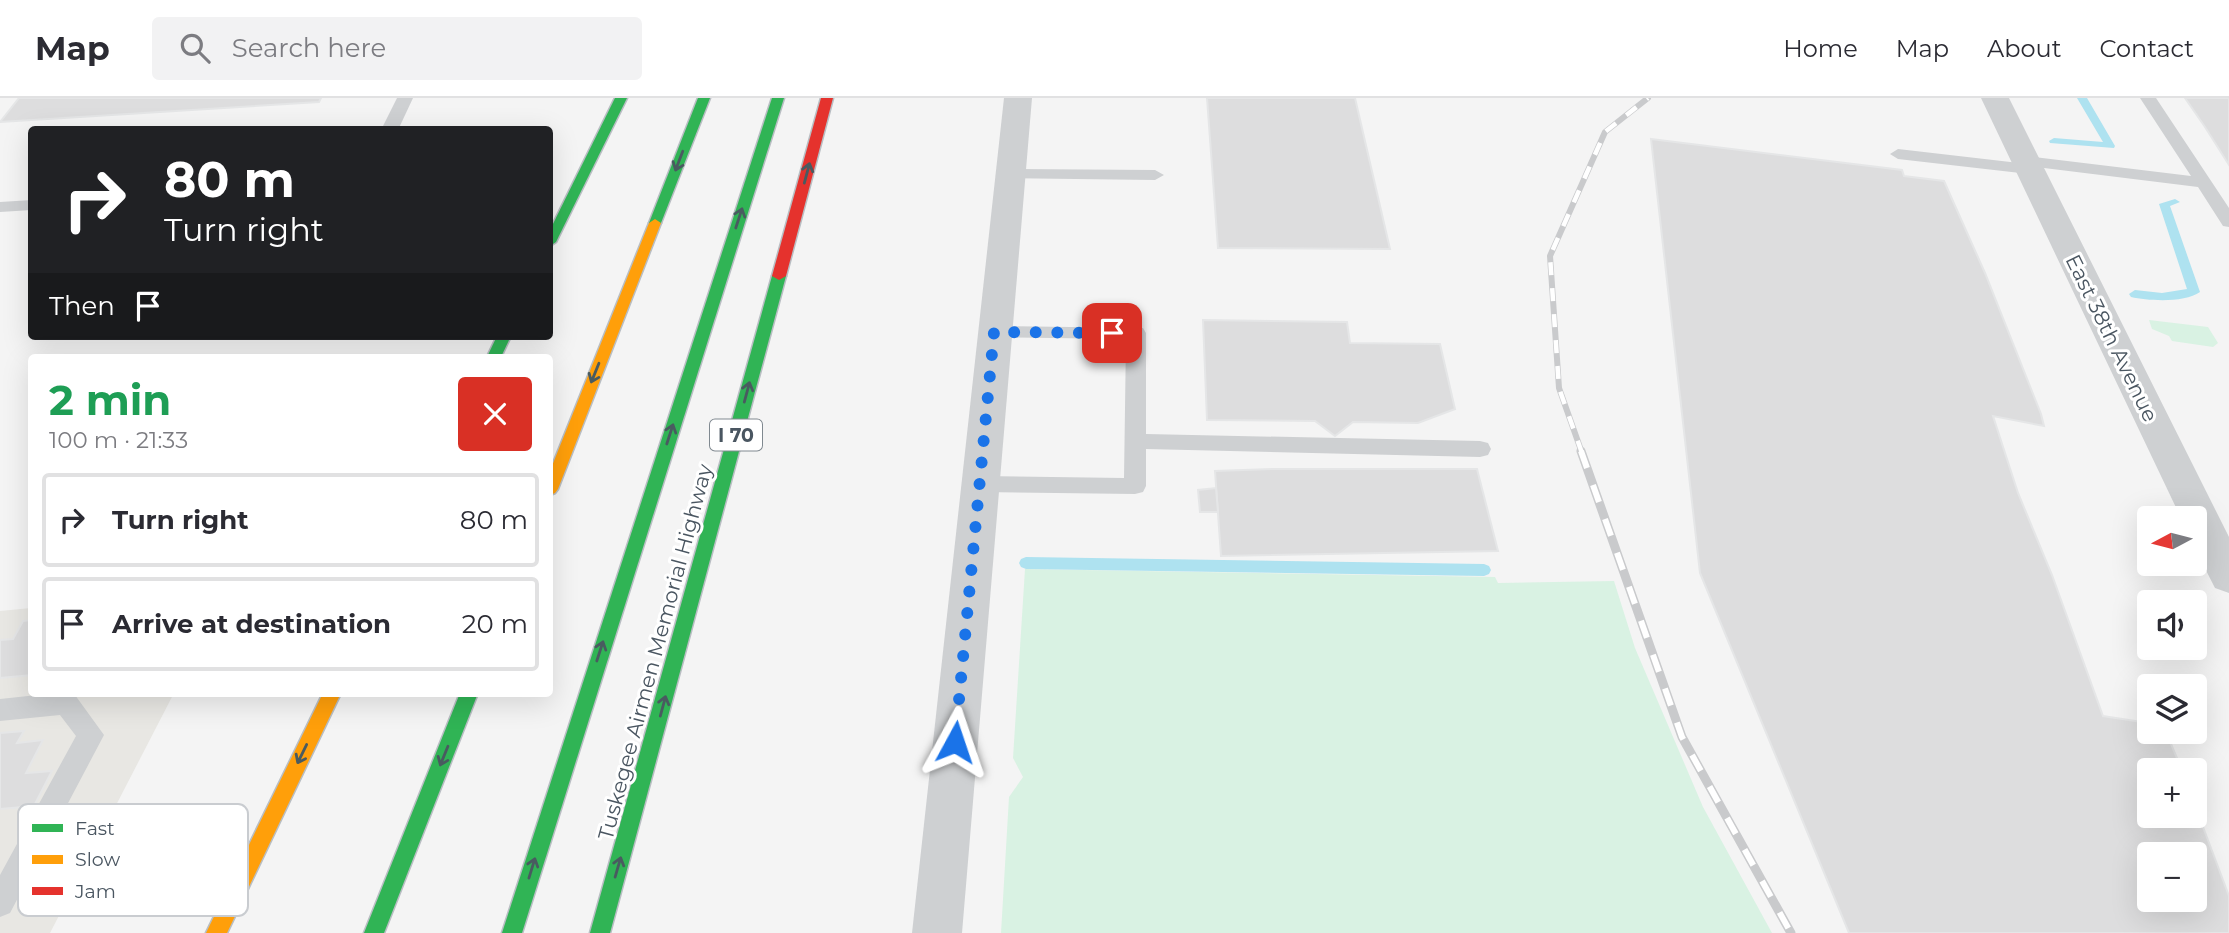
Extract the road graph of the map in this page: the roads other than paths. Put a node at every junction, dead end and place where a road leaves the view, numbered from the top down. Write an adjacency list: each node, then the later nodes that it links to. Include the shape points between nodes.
1 (405, 98): 10 (lane)
2 (608, 98): 18 (highway)
3 (621, 98): 18 (highway)
4 (704, 98): 24 (highway, one-way to 24)
5 (778, 98): 37 (highway, one-way to 5)
6 (827, 98): 38 (highway, Tuskegee Airmen Memorial Highway / I 70, one-way to 6)
7 (1018, 98): 13 (street)
8 (1995, 98): 12 (street, East 38th Avenue)
9 (2148, 98): 15 (lane)
10 (391, 126)
11 (1898, 154): 12 (lane)
12 (2028, 165): 15 (lane); 26 (street, East 38th Avenue)
13 (1011, 174): 14 (lane); 21 (street)
14 (1155, 175)
15 (2204, 183): 19 (lane)
16 (28, 205): 17 (lane)
17 (0, 207)
18 (563, 214): 20 (highway)
19 (2229, 222)
20 (553, 236)
21 (994, 332): 22 (lane, via 1136,333); 25 (street)
22 (1136, 441): 23 (lane); 25 (lane, via 1135,486)
23 (1480, 449)
24 (553, 481)
25 (980, 484): 39 (street)
26 (2226, 566)
27 (330, 697): 31 (highway, one-way to 31)
28 (467, 697): 36 (highway, one-way to 36)
29 (0, 710): 30 (lane, via 66,703 91,735)
30 (54, 804)
31 (248, 867)
32 (18, 870): 33 (lane)
33 (0, 903)
34 (224, 916): 35 (highway, one-way to 35)
35 (216, 933)
36 (374, 933)
37 (512, 933)
38 (600, 933)
39 (937, 933)

